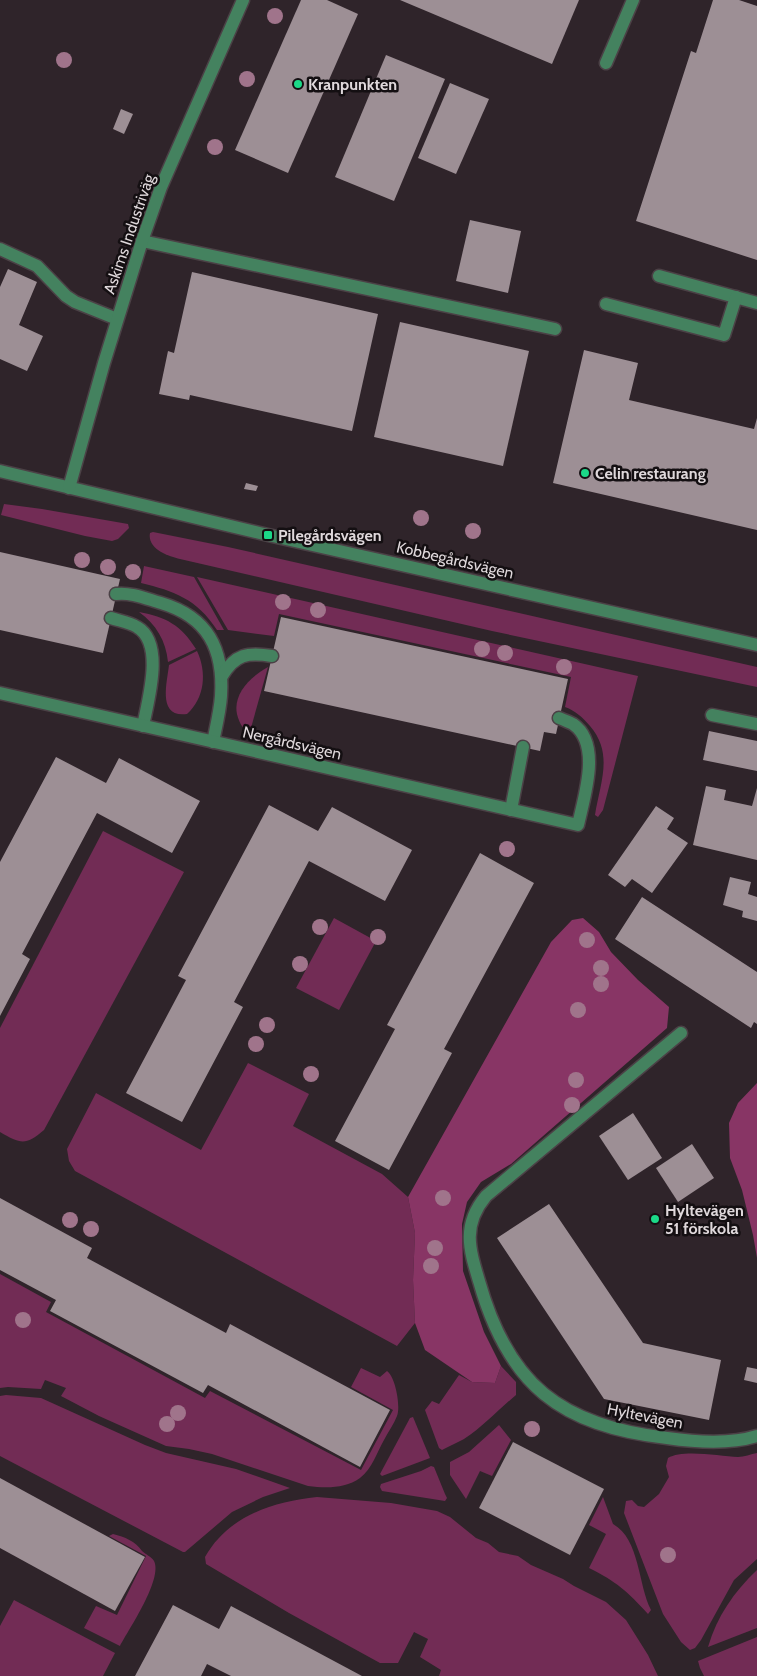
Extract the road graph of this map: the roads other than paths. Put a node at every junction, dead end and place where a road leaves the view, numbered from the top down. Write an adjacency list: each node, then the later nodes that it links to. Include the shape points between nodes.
1 (243, 0): 4 (street, Askims Industriväg)
2 (633, 0): 3 (street)
3 (606, 63)
4 (142, 241): 10 (street, Askims Industriväg); 11 (street)
5 (0, 249): 10 (street, via 37,266 75,302)
6 (659, 276): 7 (street)
7 (736, 297): 8 (street); 9 (street, via 724,335)
8 (757, 303)
9 (606, 304)
10 (117, 319): 13 (street, Askims Industriväg)
11 (555, 329)
12 (0, 471): 13 (street, Kobbegårdsvägen)
13 (69, 488): 16 (street, Kobbegårdsvägen)
14 (116, 594): 18 (street, via 138,596 190,614 205,629 216,650)
15 (111, 618): 23 (street, via 138,627 146,635 152,650 153,666)
16 (757, 645)
17 (272, 656): 18 (street, via 244,655 228,665)
18 (222, 676): 24 (street)
19 (0, 693): 23 (street, Nergårdsvägen)
20 (712, 715): 22 (street)
21 (559, 718): 26 (street, Nergårdsvägen, via 574,725 587,743 587,779 578,824)
22 (757, 724)
23 (144, 726): 24 (street, Nergårdsvägen)
24 (213, 742): 26 (street, Nergårdsvägen)
25 (523, 747): 26 (street)
26 (511, 810)
27 (681, 1033): 28 (street, Hyltevägen, via 486,1196 471,1220 473,1262 484,1299 506,1349 519,1370 559,1406 583,1419 645,1436 716,1441)
28 (757, 1436)

